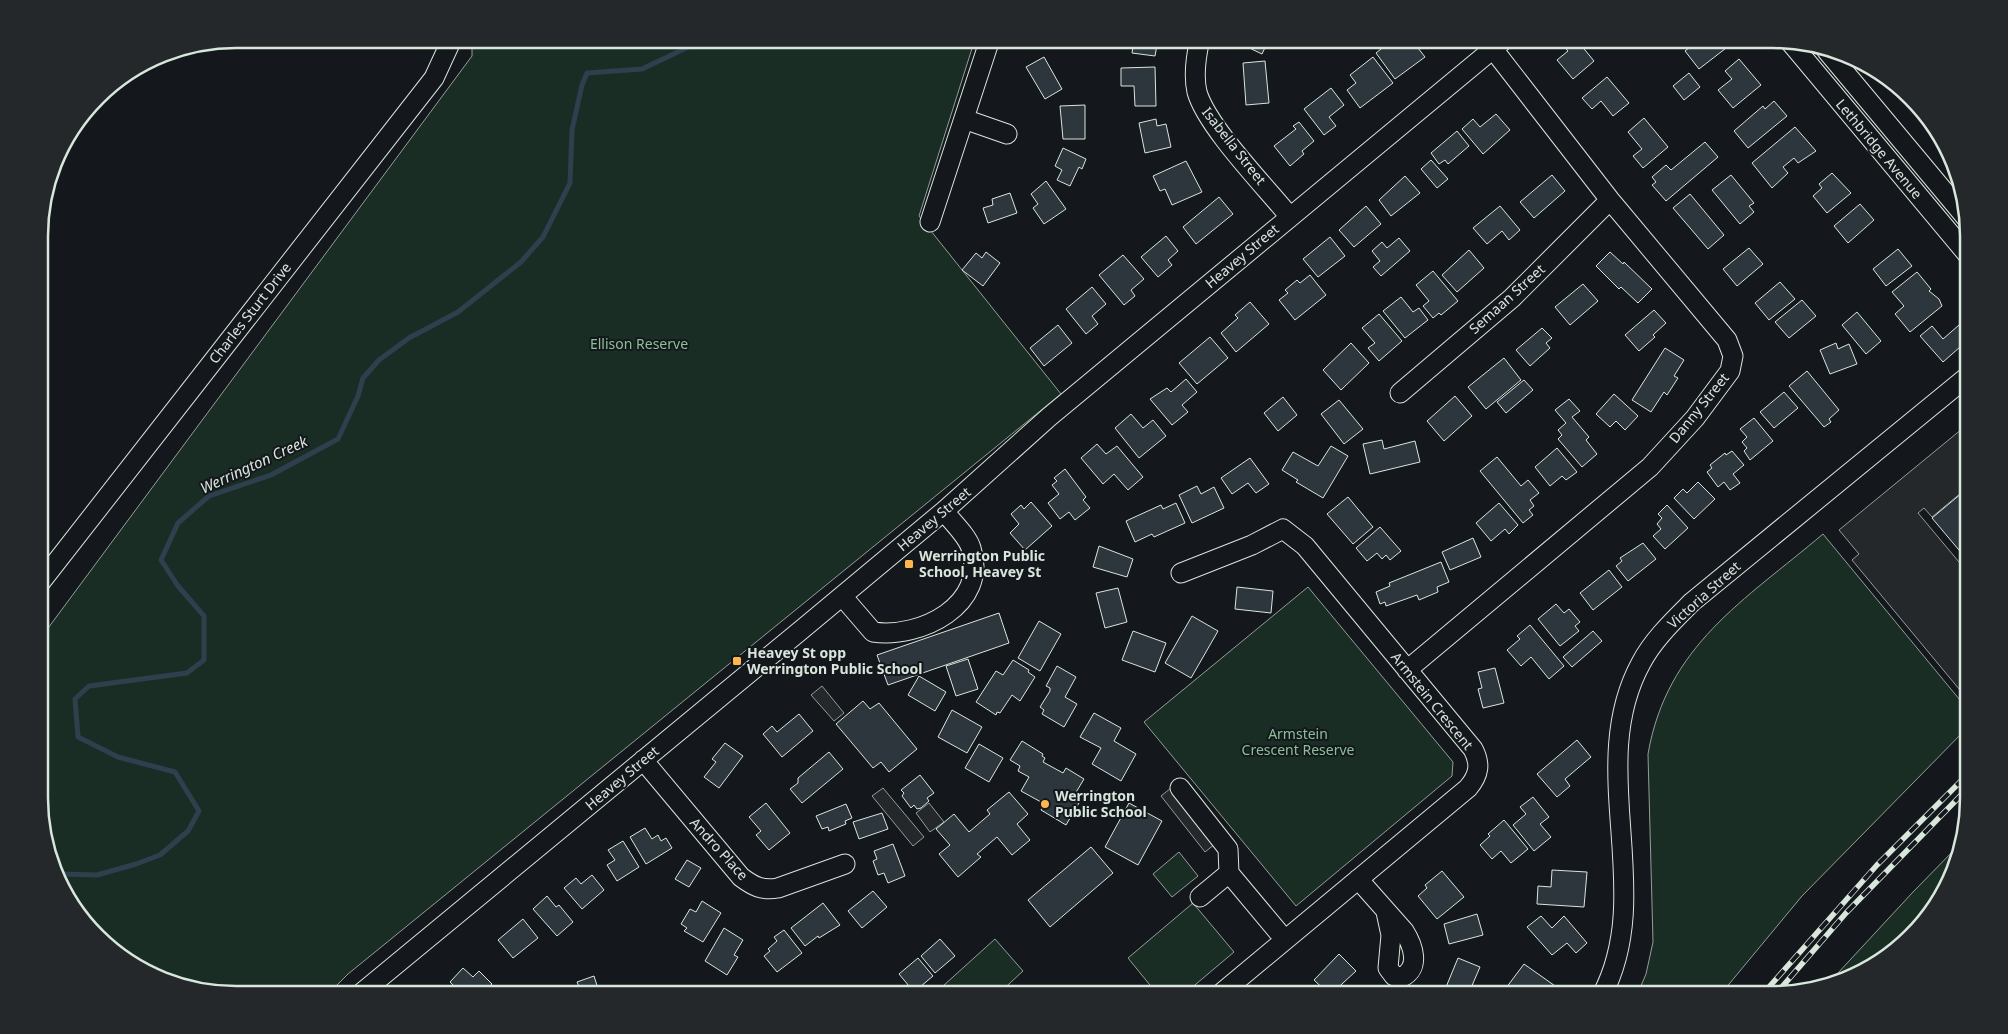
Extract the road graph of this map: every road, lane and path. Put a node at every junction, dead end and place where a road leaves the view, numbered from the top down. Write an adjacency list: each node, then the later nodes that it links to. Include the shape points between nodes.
1 (449, 48): 19 (street, Charles Sturt Drive, via 434,78)
2 (987, 48): 8 (street)
3 (1199, 48): 12 (street, Isabella Street, via 1195,76 1203,107)
4 (1494, 48): 12 (street, Heavey Street)
5 (1502, 48): 10 (street, Danny Street)
6 (1796, 49): 14 (street, Lethbridge Avenue)
7 (1832, 57): 11 (street, Lethbridge Avenue)
8 (964, 119): 9 (street); 13 (street)
9 (1007, 134)
10 (1610, 200): 16 (street, Semaan Street, via 1512,298); 21 (street, Danny Street, via 1727,340 1733,356 1730,372 1695,418 1650,467)
11 (1959, 209)
12 (1290, 216): 17 (street, Heavey Street, via 1049,417)
13 (930, 222)
14 (1960, 245)
15 (1960, 383): 32 (street, Victoria Street, via 1692,602 1641,662 1626,702 1618,756 1624,922 1619,953)
16 (1400, 393)
17 (944, 511): 20 (street, Heavey Street); 20 (street, via 970,546 974,565 971,586 951,610 923,628 890,635 873,632)
18 (1181, 573): 21 (street, Armstein Crescent, via 1283,529 1305,546)
19 (47, 574)
20 (842, 596): 22 (street, Heavey Street)
21 (1407, 670): 26 (street, Armstein Crescent, via 1473,750 1479,768 1468,788)
22 (643, 760): 24 (street, Andro Place, via 741,876 755,886 767,890 778,888); 30 (street, Heavey Street)
23 (1180, 788): 25 (street, via 1228,849)
24 (845, 864)
25 (1229, 873): 27 (street); 29 (street)
26 (1358, 880): 28 (street); 29 (street, Armstein Crescent)
27 (1200, 897)
28 (1386, 912)
29 (1285, 940): 31 (street, Armstein Crescent)
30 (370, 986)
31 (1230, 986)
32 (1606, 986)

